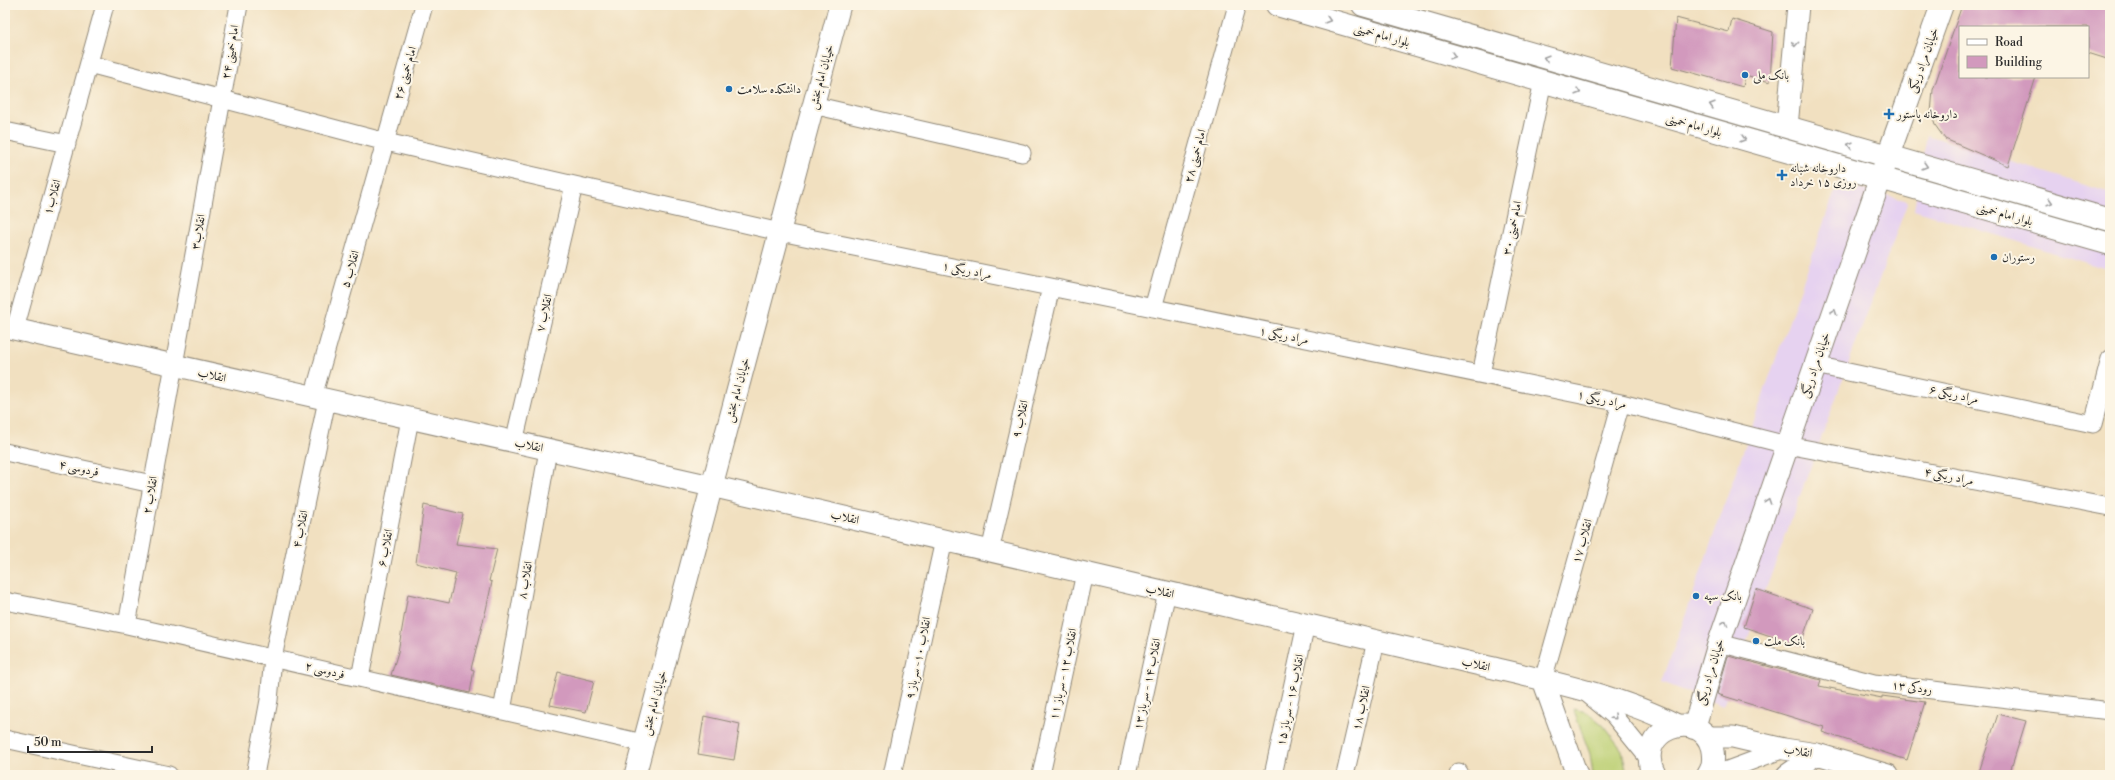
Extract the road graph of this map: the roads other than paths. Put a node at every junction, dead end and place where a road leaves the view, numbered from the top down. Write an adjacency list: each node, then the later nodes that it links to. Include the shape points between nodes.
1 (105, 5): 11 (street, انقلاب۱)
2 (239, 5): 13 (street, امام خمینی ۲۴)
3 (424, 5): 17 (street, امام خمینی ۲۶)
4 (840, 5): 14 (street, خیابان امام بخش)
5 (1237, 5): 27 (street, امام خمینی ۲۸)
6 (1277, 5): 12 (main road, بلوار امام خمینی, one-way to 12)
7 (1363, 5): 10 (main road, بلوار امام خمینی)
8 (1798, 5): 15 (street, one-way to 15)
9 (1942, 5): 20 (main road, خیابان مراد ریگی)
10 (1416, 12): 15 (main road, بلوار امام خمینی, one-way to 10)
11 (89, 64): 13 (street, مراد ریگی ۱); 18 (street, انقلاب۱)
12 (1543, 81): 21 (main road, بلوار امام خمینی, one-way to 21); 32 (street, امام خمینی ۳۰)
13 (222, 99): 17 (street, مراد ریگی ۱); 31 (street, انقلاب۳)
14 (813, 105): 19 (street); 24 (street, خیابان امام بخش)
15 (1787, 127): 20 (main road, بلوار امام خمینی, one-way to 15)
16 (5, 130): 18 (street)
17 (386, 142): 22 (street, مراد ریگی ۱); 33 (street, انقلاب ۵)
18 (67, 144): 28 (street, انقلاب۱)
19 (1022, 153)
20 (1888, 156): 21 (main road, خیابان مراد ریگی); 23 (main road, بلوار امام خمینی, one-way to 23)
21 (1880, 178): 25 (main road, بلوار امام خمینی); 30 (main road, خیابان مراد ریگی, one-way to 21)
22 (574, 185): 24 (street, مراد ریگی ۱); 36 (street, انقلاب ۷)
23 (2110, 220)
24 (780, 232): 26 (street, مراد ریگی ۱); 41 (street, خیابان امام بخش)
25 (2110, 244)
26 (1051, 287): 27 (street, مراد ریگی ۱); 44 (street, انقلاب ۹)
27 (1153, 308): 32 (street, مراد ریگی ۱)
28 (10, 328): 31 (street, انقلاب)
29 (2110, 359): 30 (street, مراد ریگی ۶, via 2093,424)
30 (1815, 364): 37 (main road, خیابان مراد ریگی)
31 (174, 366): 33 (street, انقلاب); 40 (street, انقلاب ۲)
32 (1481, 374): 34 (street, مراد ریگی ۱)
33 (320, 399): 35 (street, انقلاب); 52 (street, انقلاب ۴)
34 (1621, 403): 37 (street, مراد ریگی ۱); 54 (street, انقلاب ۱۷)
35 (410, 419): 36 (street, انقلاب); 53 (street, انقلاب ۶)
36 (514, 442): 38 (street, انقلاب)
37 (1787, 445): 42 (street, مراد ریگی ۴); 51 (main road, خیابان مراد ریگی, one-way to 37)
38 (548, 450): 41 (street, انقلاب); 56 (street, انقلاب ۸)
39 (5, 452): 40 (street, فردوسی ۴)
40 (152, 484): 49 (street, انقلاب ۲)
41 (711, 486): 43 (street, انقلاب); 60 (street, خیابان امام بخش)
42 (2110, 507)
43 (944, 540): 44 (street, انقلاب); 67 (street, انقلاب ۱۰- سرباز ۹)
44 (990, 551): 45 (street, انقلاب)
45 (1085, 573): 46 (street, انقلاب); 68 (street, انقلاب ۱۲ - سرباز ۱۱)
46 (1167, 592): 48 (street, انقلاب); 69 (street, انقلاب ۱۴ - سرباز ۱۳)
47 (5, 601): 49 (street, فردوسی ۲)
48 (1306, 624): 50 (street, انقلاب); 70 (street, انقلاب ۱۶ - سرباز ۱۵)
49 (127, 625): 52 (street, فردوسی ۲)
50 (1376, 641): 54 (street, انقلاب); 71 (street, انقلاب ۱۸)
51 (1718, 643): 57 (street, رودکی ۱۳, via 1874,683); 58 (main road, خیابان مراد ریگی)
52 (273, 658): 53 (street, فردوسی ۲); 65 (street, انقلاب ۴, via 269,700)
53 (360, 678): 56 (street, فردوسی ۲)
54 (1543, 680): 55 (street, انقلاب); 72 (street)
55 (1584, 692): 58 (street, انقلاب, via 1653,712); 63 (street, one-way to 63, via 1614,716)
56 (502, 711): 60 (street, فردوسی ۲)
57 (2110, 711)
58 (1693, 730): 61 (street, انقلاب); 63 (main road, via 1669,728 1654,740 1650,750); 73 (main road, via 1714,754)
59 (5, 739): 64 (street)
60 (643, 743): 66 (street, خیابان امام بخش)
61 (1784, 749): 62 (street, انقلاب); 74 (street)
62 (1817, 754): 75 (street); 76 (street, انقلاب)
63 (1650, 770)
64 (168, 775)
65 (255, 775)
66 (635, 775)
67 (892, 775)
68 (1041, 775)
69 (1127, 775)
70 (1273, 775)
71 (1345, 775)
72 (1577, 775)
73 (1708, 775)
74 (1714, 775)
75 (1788, 775)
76 (1888, 775)

